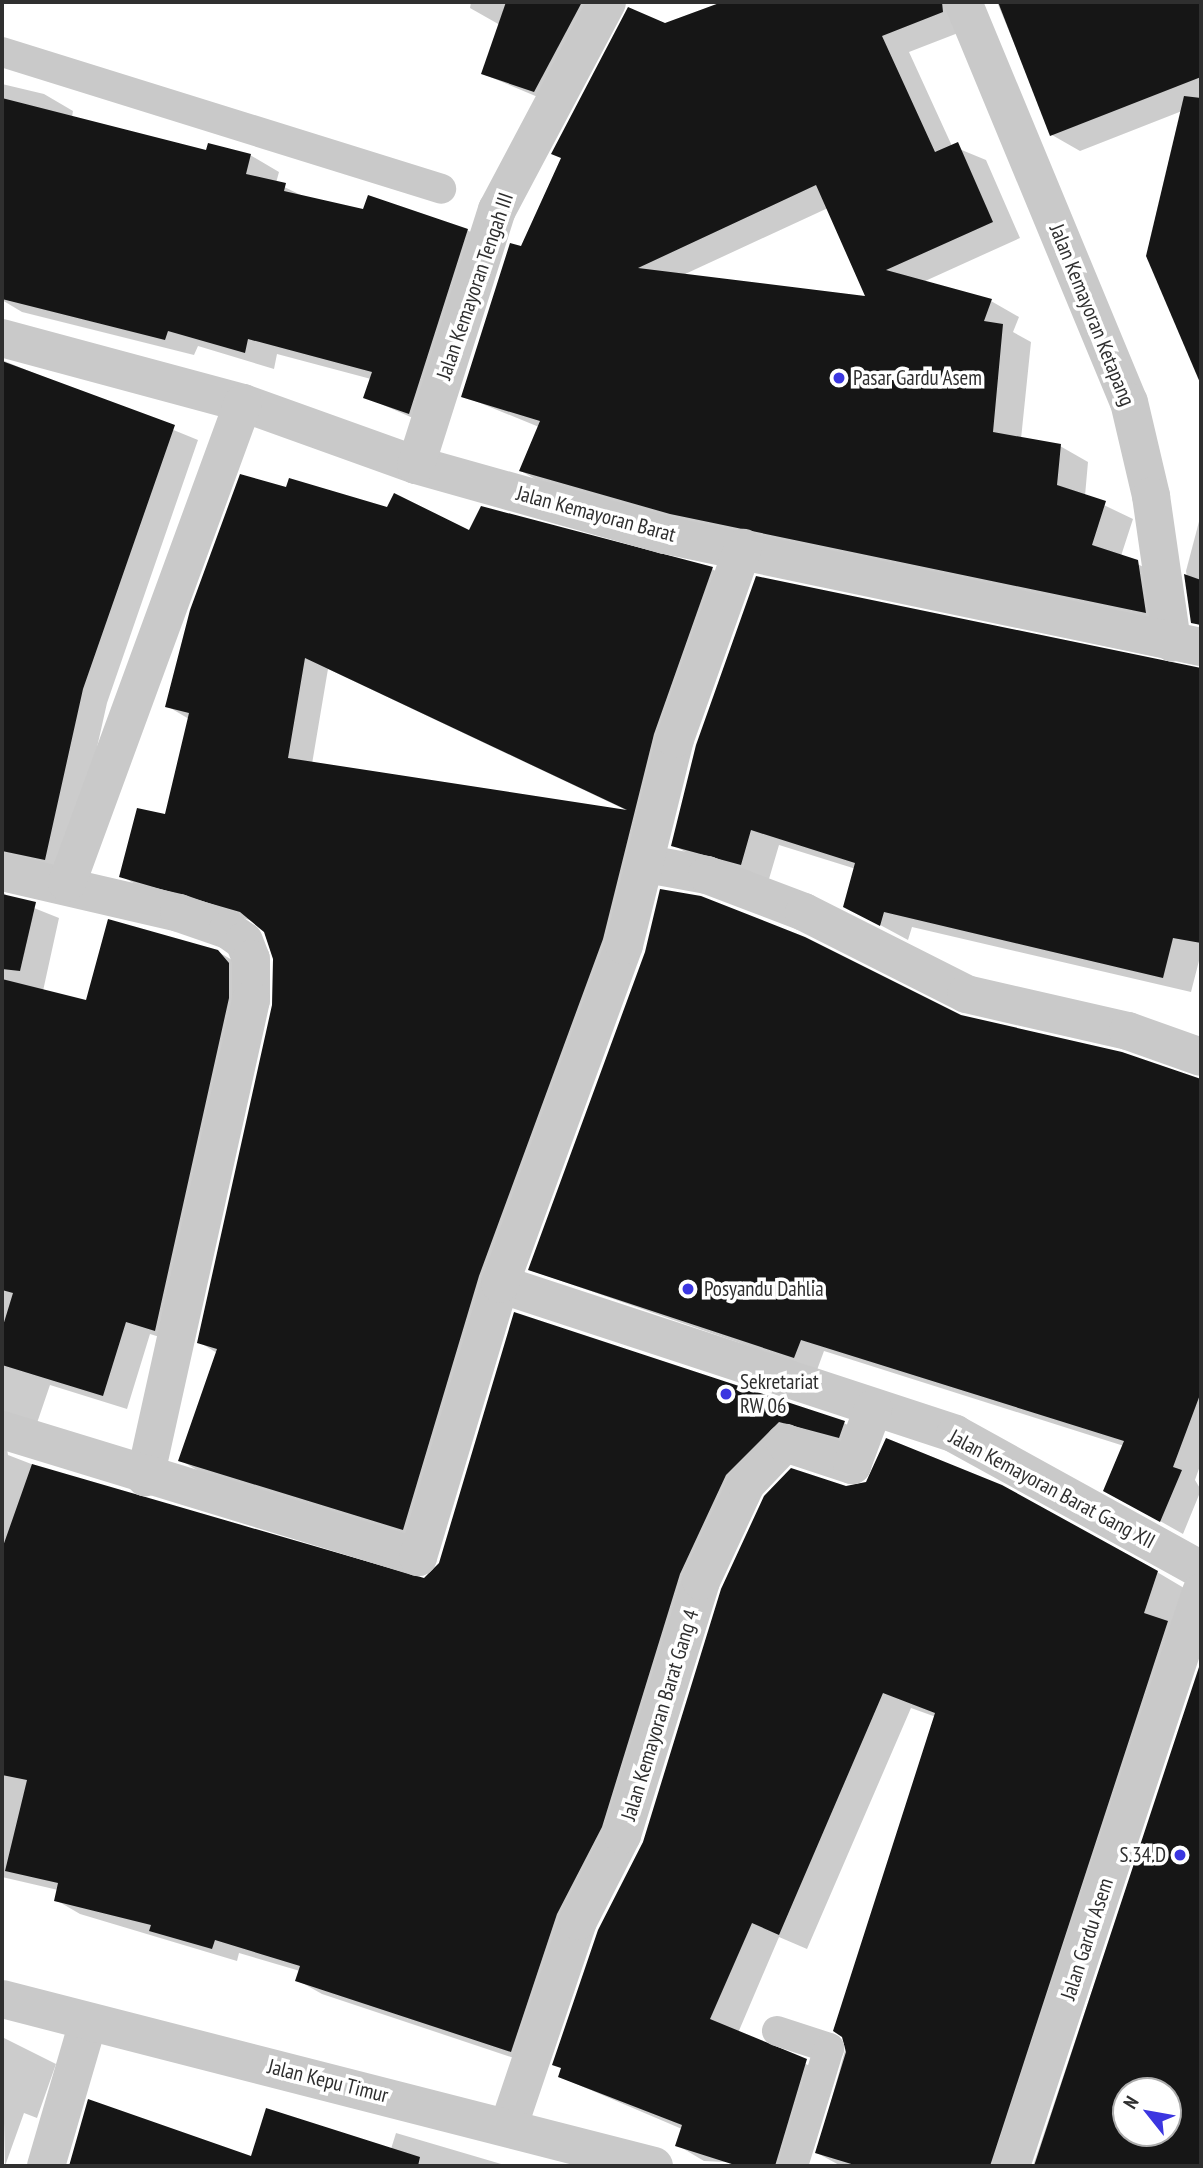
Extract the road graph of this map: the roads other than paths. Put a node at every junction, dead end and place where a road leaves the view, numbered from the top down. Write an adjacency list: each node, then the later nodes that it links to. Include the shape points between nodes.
1 (607, 2): 7 (street, Jalan Kemayoran Tengah III, via 497,210)
2 (963, 2): 9 (street, Jalan Kemayoran Ketapang, via 1129,402)
3 (2, 52): 4 (lane)
4 (441, 189)
5 (2, 338): 6 (street, Jalan Kemayoran Barat)
6 (243, 403): 7 (street, Jalan Kemayoran Barat); 12 (street)
7 (415, 464): 8 (street, Jalan Kemayoran Barat, via 665,535)
8 (743, 548): 9 (street, Jalan Kemayoran Barat); 10 (street, via 675,739)
9 (1187, 645)
10 (647, 864): 13 (street, via 707,875 803,912 966,994 1128,1031); 14 (street)
11 (2, 872): 12 (street)
12 (67, 883): 17 (street, via 228,930 244,941 251,959 251,1000)
13 (1201, 1057)
14 (500, 1284): 15 (street, Jalan Kemayoran Barat Gang XII); 17 (street, via 418,1557)
15 (873, 1409): 18 (street, Jalan Kemayoran Barat Gang XII, via 955,1434); 23 (street, Jalan Kemayoran Barat Gang 4, via 852,1465 785,1443 746,1484 701,1581 622,1835 578,1920)
16 (2, 1430): 17 (street)
17 (145, 1477)
18 (1201, 1570)
19 (1201, 1592): 27 (street, Jalan Gardu Asem)
20 (2, 1999): 21 (street, Jalan Kepu Timur)
21 (88, 2022): 23 (street, Jalan Kepu Timur); 24 (street)
22 (777, 2031): 26 (lane, via 829,2048)
23 (509, 2125): 25 (street, Jalan Kepu Timur)
24 (46, 2166)
25 (654, 2166)
26 (793, 2166)
27 (1011, 2166)

